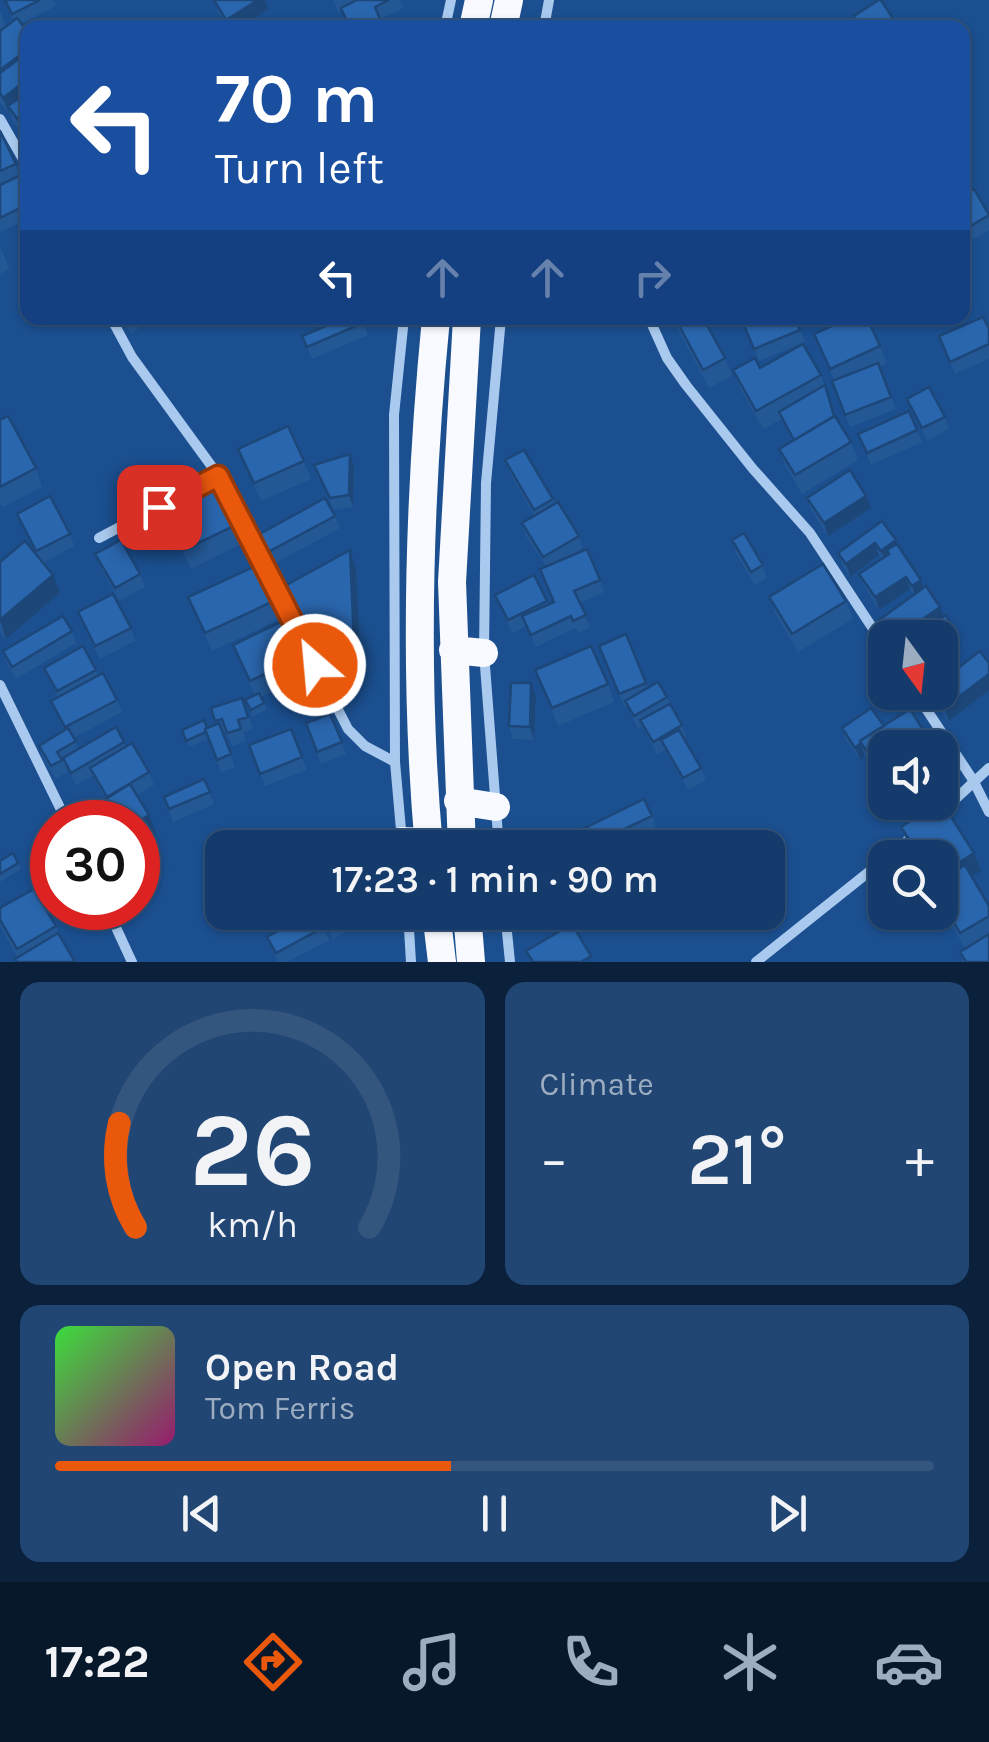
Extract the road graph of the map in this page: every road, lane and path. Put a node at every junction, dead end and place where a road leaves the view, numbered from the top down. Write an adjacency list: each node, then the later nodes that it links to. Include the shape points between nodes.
1 (0, 119): 2 (street)
2 (20, 154)
3 (114, 325): 9 (street)
4 (403, 325): 16 (street, via 394,415)
5 (435, 325): 24 (highway, via 420,567)
6 (466, 325): 12 (highway)
7 (499, 325): 13 (street, via 486,484)
8 (653, 325): 11 (street, via 686,385 810,533)
9 (218, 476): 10 (street); 16 (street, via 348,728)
10 (99, 538)
11 (868, 621)
12 (453, 650): 13 (highway); 20 (highway)
13 (484, 654): 21 (street)
14 (0, 685): 19 (street)
15 (927, 710): 18 (street)
16 (395, 762): 23 (street)
17 (989, 768): 18 (street)
18 (973, 780): 22 (street); 27 (street)
19 (56, 800)
20 (458, 801): 21 (highway); 25 (highway)
21 (496, 807): 26 (street)
22 (989, 812)
23 (411, 830)
24 (416, 830)
25 (460, 830)
26 (498, 830)
27 (908, 840)
28 (868, 872): 39 (street)
29 (117, 930): 34 (street)
30 (409, 930): 35 (street)
31 (438, 930): 36 (highway)
32 (468, 930): 37 (highway)
33 (507, 930): 38 (street)
34 (132, 962)
35 (412, 962)
36 (442, 962)
37 (471, 962)
38 (510, 962)
39 (756, 962)

